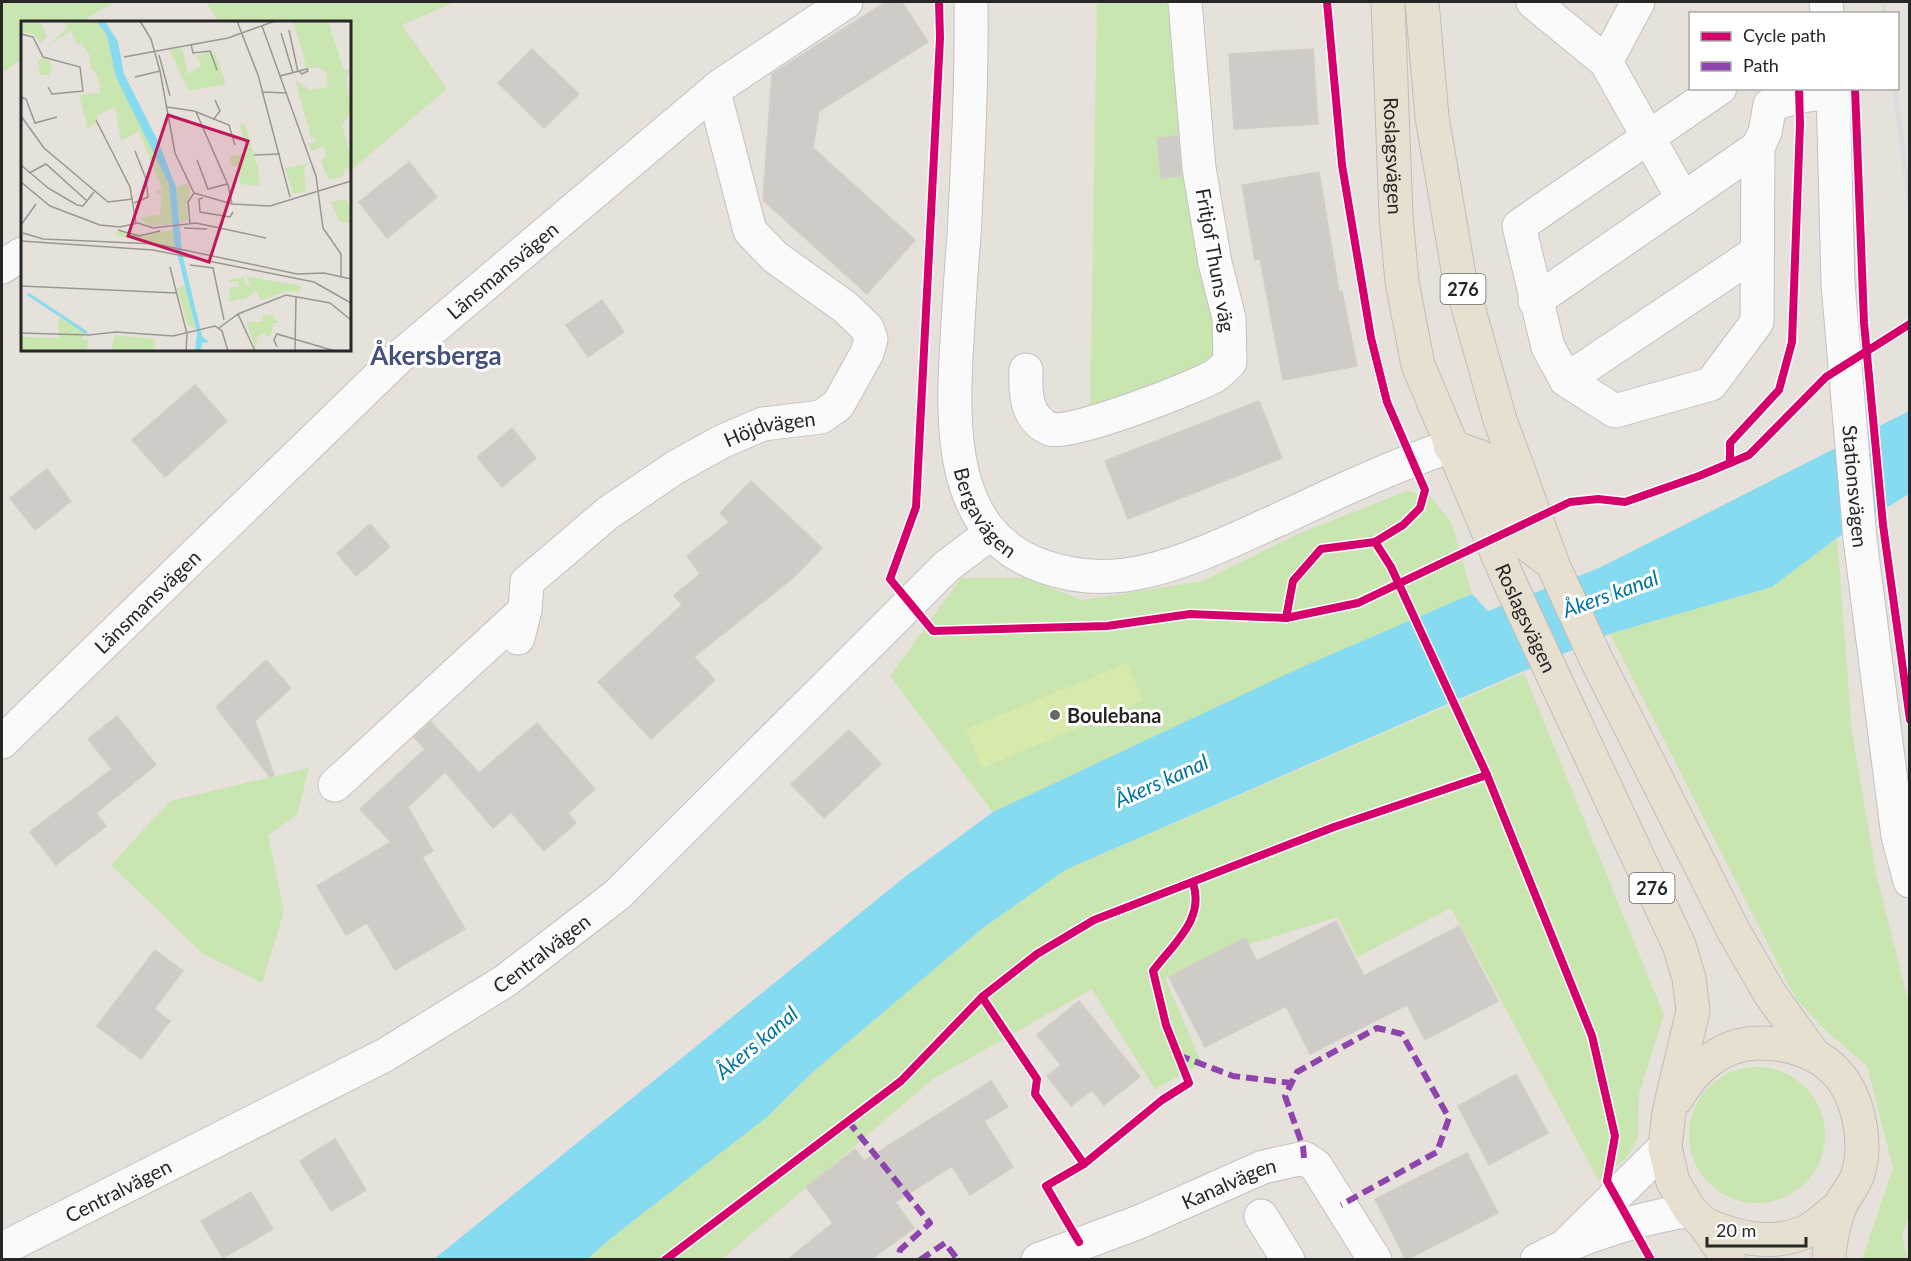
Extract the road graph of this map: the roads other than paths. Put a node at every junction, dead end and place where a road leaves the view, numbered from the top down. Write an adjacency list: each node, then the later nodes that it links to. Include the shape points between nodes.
1 (846, 2): 11 (street, Länsmansvägen)
2 (971, 2): 22 (street, Bergavägen, via 972,96 953,403 957,456 970,499)
3 (1185, 2): 19 (street, Fritjof Thuns väg, via 1199,168 1229,318 1230,362 1216,375 1119,413 1075,429 1053,431 1038,422 1025,397)
4 (1388, 2): 21 (main road, Roslagsvägen / 276, via 1402,282 1418,365)
5 (1422, 2): 23 (main road, Roslagsvägen / 276, via 1432,117 1460,275 1500,420)
6 (1533, 2): 8 (street)
7 (1638, 2): 8 (street)
8 (1606, 62): 12 (street)
9 (1717, 90): 12 (street)
10 (1833, 90): 13 (street, via 1770,105); 26 (street, Stationsvägen, via 1838,284 1860,539 1898,836)
11 (714, 92): 24 (street, Länsmansvägen, via 398,358); 25 (street, Höjdvägen, via 750,231 775,257 845,307 867,328 871,339 867,353 838,405 821,417 763,424 721,442 676,466 608,513 527,582 521,624)
12 (1647, 137): 14 (street); 18 (street, via 1519,226)
13 (1758, 147): 14 (street); 15 (street)
14 (1683, 199): 18 (street)
15 (1757, 252): 20 (street); 20 (street, via 1757,322 1711,384 1615,411)
16 (21, 255): 17 (street)
17 (2, 267)
18 (1535, 301): 20 (street, via 1548,347)
19 (1026, 370)
20 (1566, 380)
21 (1450, 446): 22 (street, Bergavägen, via 1385,470 1202,555 1146,571 1104,576 1067,574 1025,561); 23 (main road, via 1481,457 1520,539); 28 (main road, Roslagsvägen / 276, via 1679,945 1694,1011)
22 (991, 533): 34 (street, Centralvägen, via 947,566 617,895 505,981 386,1055)
23 (1553, 565): 27 (main road, Roslagsvägen / 276, via 1596,659 1733,930 1770,994)
24 (2, 742)
25 (335, 785)
26 (1910, 881)
27 (1814, 1055): 28 (main road, Roslagsvägen / 276, via 1781,1043 1750,1043 1717,1054 1690,1075); 30 (main road, Roslagsvägen / 276, via 1833,1068 1845,1086 1858,1113 1864,1141 1858,1175)
28 (1669, 1112): 29 (main road, Roslagsvägen / 276)
29 (1665, 1147): 32 (main road, Roslagsvägen / 276, via 1673,1182); 33 (street)
30 (1841, 1205): 32 (main road, Roslagsvägen / 276, via 1805,1232 1772,1241 1732,1236); 40 (main road, Roslagsvägen / 276)
31 (1261, 1216): 36 (street)
32 (1697, 1217): 33 (street, via 1658,1215); 39 (main road, Roslagsvägen / 276)
33 (1567, 1244): 38 (street)
34 (2, 1249)
35 (1038, 1260): 37 (street, Kanalvägen, via 1138,1222 1263,1167 1304,1158 1316,1166)
36 (1288, 1260)
37 (1375, 1260)
38 (1537, 1260)
39 (1729, 1260)
40 (1829, 1260)

